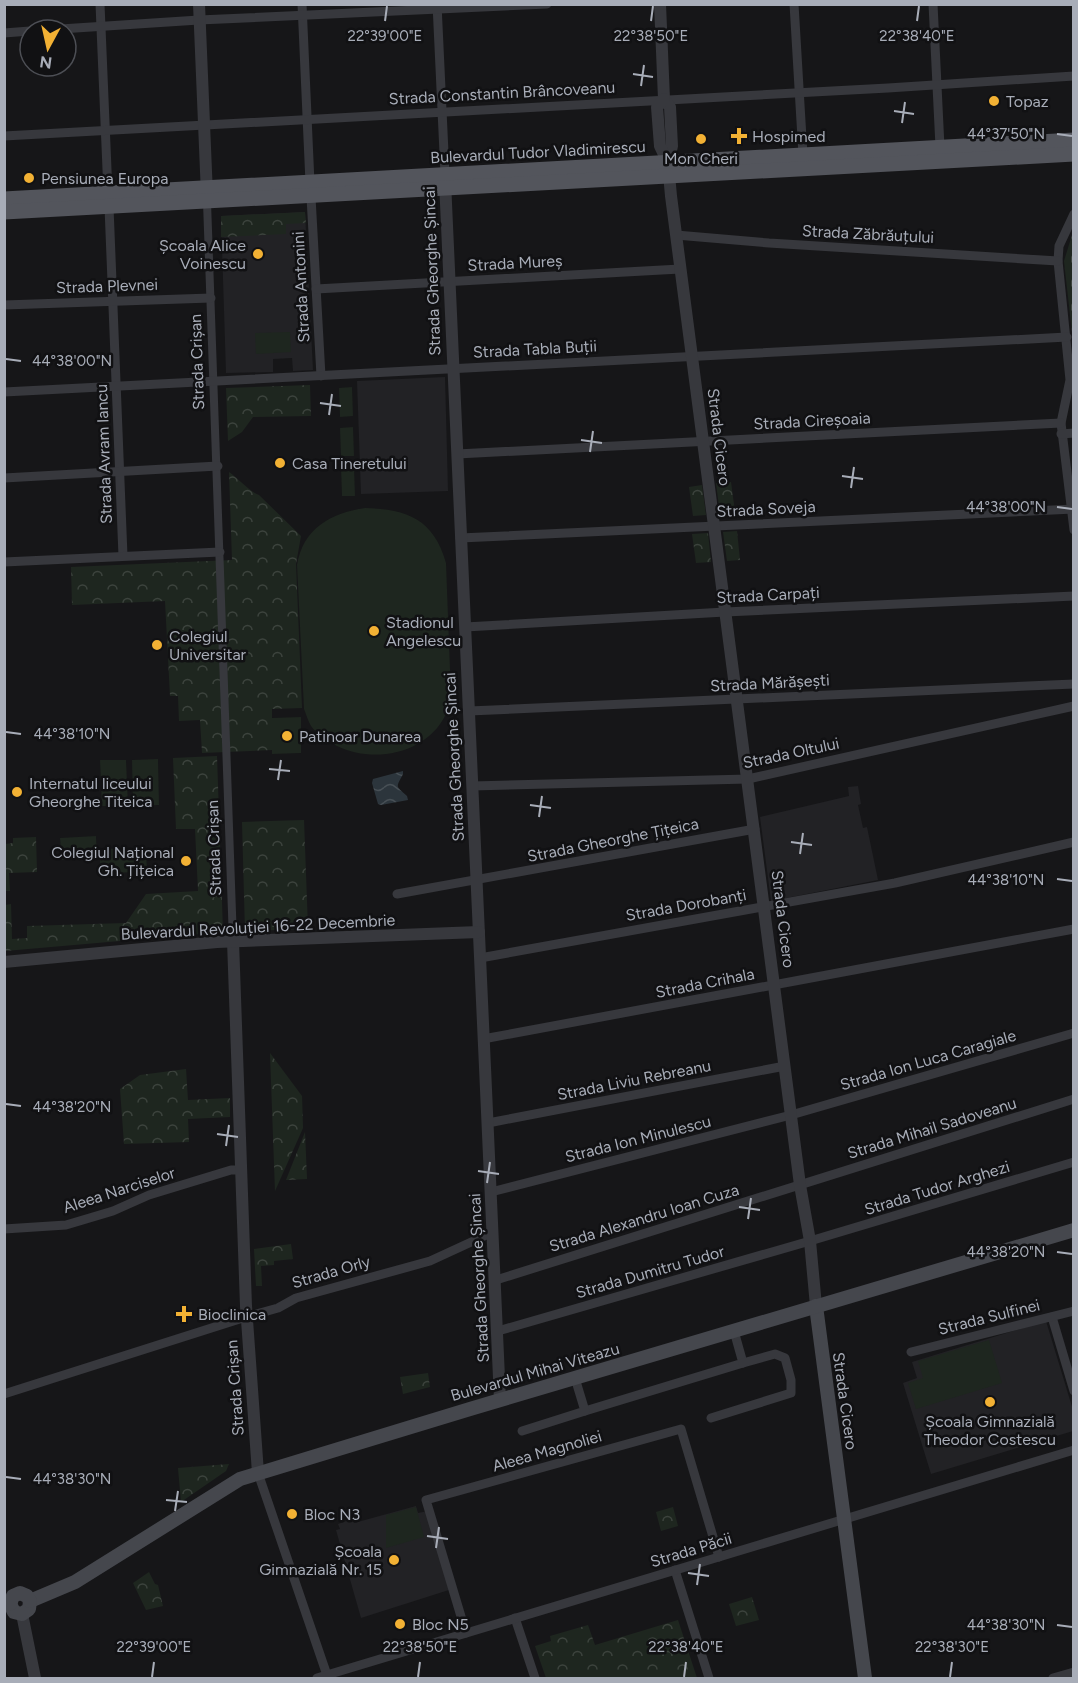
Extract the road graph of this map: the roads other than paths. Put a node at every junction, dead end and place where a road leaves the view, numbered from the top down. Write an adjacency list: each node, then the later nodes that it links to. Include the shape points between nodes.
1 (100, 4): 11 (street, Strada Avram Iancu)
2 (199, 4): 10 (street, Strada Crișan)
3 (302, 4): 9 (street, Strada Antonini)
4 (546, 4): 8 (street)
5 (660, 4): 16 (street, Strada Cicero)
6 (794, 4): 15 (street)
7 (933, 4): 14 (street)
8 (437, 7): 9 (street); 17 (street, Strada Gheorghe Șincai)
9 (302, 17): 10 (street); 18 (street, Strada Antonini)
10 (199, 20): 11 (street); 19 (street, Strada Crișan)
11 (101, 26): 12 (street); 20 (street, Strada Avram Iancu)
12 (78, 28)
13 (1074, 76): 14 (street, Strada Constantin Brâncoveanu)
14 (937, 85): 15 (street, Strada Constantin Brâncoveanu); 23 (street)
15 (799, 92): 16 (street, Strada Constantin Brâncoveanu); 25 (street)
16 (664, 99): 17 (street, Strada Constantin Brâncoveanu); 26 (street, Strada Cicero, via 657,108 660,146)
17 (442, 111): 18 (street, Strada Constantin Brâncoveanu); 27 (street, Strada Gheorghe Șincai)
18 (307, 119): 19 (street, Strada Constantin Brâncoveanu); 28 (street, Strada Antonini)
19 (203, 124): 20 (street, Strada Constantin Brâncoveanu); 29 (street, Strada Crișan)
20 (105, 130): 21 (street, Strada Constantin Brâncoveanu); 31 (street, Strada Avram Iancu)
21 (4, 136)
22 (1074, 140): 23 (main road, Bulevardul Tudor Vladimirescu)
23 (940, 147): 25 (main road, Bulevardul Tudor Vladimirescu)
24 (1074, 154): 26 (main road, Bulevardul Tudor Vladimirescu)
25 (803, 155): 26 (main road, Bulevardul Tudor Vladimirescu)
26 (668, 170): 27 (main road, Bulevardul Tudor Vladimirescu); 34 (street, Strada Cicero)
27 (445, 181): 28 (main road, Bulevardul Tudor Vladimirescu); 37 (street, Strada Gheorghe Șincai)
28 (310, 190): 29 (main road, Bulevardul Tudor Vladimirescu); 38 (street, Strada Antonini)
29 (207, 195): 31 (main road, Bulevardul Tudor Vladimirescu); 39 (street, Strada Crișan)
30 (4, 199): 31 (main road, Bulevardul Tudor Vladimirescu)
31 (109, 200): 32 (main road, Bulevardul Tudor Vladimirescu); 40 (street, Strada Avram Iancu)
32 (4, 212)
33 (1074, 214): 35 (street, via 1059,246)
34 (676, 235): 35 (street, Strada Zăbrăuțului); 36 (street, Strada Cicero)
35 (1058, 261): 42 (street)
36 (680, 269): 37 (street, Strada Mureș); 43 (street, Strada Cicero)
37 (449, 282): 38 (street, Strada Mureș); 44 (street, Strada Gheorghe Șincai)
38 (316, 289): 45 (street, Strada Antonini)
39 (211, 298): 40 (street, Strada Plevnei); 46 (street, Strada Crișan)
40 (113, 301): 41 (street, Strada Plevnei); 47 (street, Strada Avram Iancu)
41 (4, 305)
42 (1067, 338): 43 (street, Strada Tabla Buții); 49 (street, via 1070,380)
43 (692, 357): 44 (street, Strada Tabla Buții); 52 (street, Strada Cicero)
44 (453, 368): 45 (street, Strada Tabla Buții); 53 (street, Strada Gheorghe Șincai)
45 (321, 376): 46 (street, Strada Tabla Buții)
46 (214, 381): 47 (street, Strada Tabla Buții); 54 (street, Strada Crișan)
47 (117, 386): 48 (street, Strada Tabla Buții); 55 (street, Strada Avram Iancu)
48 (4, 392)
49 (1061, 423): 51 (street); 52 (street, Strada Cireșoaia)
50 (1074, 433): 51 (street)
51 (1062, 434): 57 (street)
52 (703, 442): 53 (street, Strada Cireșoaia); 58 (street, Strada Cicero)
53 (457, 454): 60 (street, Strada Gheorghe Șincai)
54 (218, 466): 55 (street); 61 (street, Strada Crișan)
55 (120, 472): 56 (street); 62 (street, Strada Avram Iancu)
56 (4, 478)
57 (1072, 509): 58 (street, Strada Soveja); 59 (street)
58 (714, 526): 60 (street, Strada Soveja); 65 (street, Strada Cicero)
59 (1074, 530)
60 (460, 538): 66 (street, Strada Gheorghe Șincai)
61 (220, 552): 62 (street); 80 (street, Strada Crișan)
62 (123, 556): 63 (street)
63 (4, 562)
64 (1074, 596): 65 (street, Strada Carpați)
65 (726, 612): 66 (street, Strada Carpați); 68 (street, Strada Cicero)
66 (465, 627): 70 (street, Strada Gheorghe Șincai)
67 (1074, 684): 68 (street, Strada Mărășești)
68 (737, 700): 70 (street, Strada Mărășești); 71 (street, Strada Cicero)
69 (1074, 706): 71 (street, Strada Oltului)
70 (469, 711): 72 (street, Strada Gheorghe Șincai)
71 (748, 779): 72 (street, Strada Oltului); 73 (street, Strada Cicero)
72 (472, 786): 75 (street, Strada Gheorghe Șincai)
73 (755, 828): 75 (street, Strada Gheorghe Țițeica); 77 (street, Strada Cicero)
74 (1074, 842): 77 (street, Strada Dorobanți, via 895,883)
75 (477, 880): 76 (street, Strada Gheorghe Țițeica); 79 (street, Strada Gheorghe Șincai)
76 (397, 894)
77 (765, 906): 81 (street, Strada Dorobanți); 83 (street, Strada Cicero)
78 (1074, 929): 83 (street, Strada Crihala)
79 (479, 932): 80 (street, Bulevardul Revoluției 16-22 Decembrie); 81 (street, Strada Gheorghe Șincai)
80 (233, 941): 82 (street, Bulevardul Revoluției 16-22 Decembrie); 91 (street, Strada Crișan)
81 (480, 958): 85 (street, Strada Gheorghe Șincai)
82 (4, 962)
83 (775, 985): 85 (street, Strada Crihala); 86 (street, Strada Cicero)
84 (1074, 1033): 88 (street, Strada Ion Luca Caragiale)
85 (483, 1039): 89 (street, Strada Gheorghe Șincai)
86 (785, 1066): 88 (street, Strada Cicero); 89 (street, Strada Liviu Rebreanu)
87 (1074, 1099): 92 (street, Strada Mihail Sadoveanu)
88 (791, 1115): 92 (street, Strada Cicero); 93 (street, Strada Ion Minulescu)
89 (488, 1124): 93 (street, Strada Gheorghe Șincai)
90 (1074, 1162): 97 (street, Strada Tudor Arghezi)
91 (241, 1170): 94 (street, Aleea Narciselor, via 149,1195 66,1225); 101 (street, Strada Crișan)
92 (800, 1185): 97 (street, Strada Cicero); 98 (street, Strada Alexandru Ioan Cuza)
93 (491, 1192): 96 (street, Strada Gheorghe Șincai)
94 (4, 1229)
95 (1074, 1230): 99 (main road, Bulevardul Mihai Viteazu)
96 (493, 1232): 98 (street, Strada Gheorghe Șincai); 101 (street, Strada Orly, via 430,1262 296,1298)
97 (810, 1241): 99 (street, Strada Cicero); 103 (street, Strada Dumitru Tudor)
98 (496, 1280): 103 (street, Strada Gheorghe Șincai)
99 (816, 1306): 104 (main road, Bulevardul Mihai Viteazu); 117 (main road, Strada Cicero)
100 (1074, 1311): 102 (street, Strada Sulfinei)
101 (246, 1317): 110 (street, Strada Orly); 116 (street, Strada Crișan)
102 (1052, 1317): 105 (street, Strada Sulfinei); 107 (street)
103 (498, 1330): 111 (street, Strada Gheorghe Șincai)
104 (734, 1331): 106 (street); 108 (main road, Bulevardul Mihai Viteazu)
105 (911, 1352)
106 (743, 1363): 112 (street); 113 (street, via 775,1354 785,1358 791,1393)
107 (1071, 1375): 109 (street)
108 (575, 1378): 111 (main road, Bulevardul Mihai Viteazu); 112 (street)
109 (1074, 1391)
110 (4, 1394)
111 (500, 1400): 116 (main road, Bulevardul Mihai Viteazu)
112 (585, 1411): 114 (street)
113 (711, 1418)
114 (522, 1431)
115 (1074, 1449): 117 (street, Strada Păcii)
116 (258, 1473): 120 (main road, Bulevardul Mihai Viteazu, via 240,1479 75,1582); 126 (street, Strada Crișan)
117 (844, 1519): 118 (street, Strada Păcii); 131 (main road, Strada Cicero)
118 (719, 1557): 119 (street, Strada Păcii); 124 (street, Aleea Magnoliei, via 681,1429 426,1500)
119 (675, 1570): 123 (street, Strada Păcii); 130 (street)
120 (30, 1601): 121 (main road, Bulevardul Mihai Viteazu, via 20,1593); 122 (main road, via 29,1609)
121 (7, 1604): 122 (main road, Bulevardul Mihai Viteazu)
122 (22, 1614): 127 (street)
123 (515, 1618): 124 (street, Strada Păcii); 129 (street)
124 (466, 1633): 126 (street, Strada Păcii)
125 (1074, 1672): 132 (street)
126 (328, 1677): 128 (street, Strada Păcii)
127 (35, 1678)
128 (317, 1678)
129 (536, 1678)
130 (709, 1678)
131 (865, 1678)
132 (1053, 1678)

